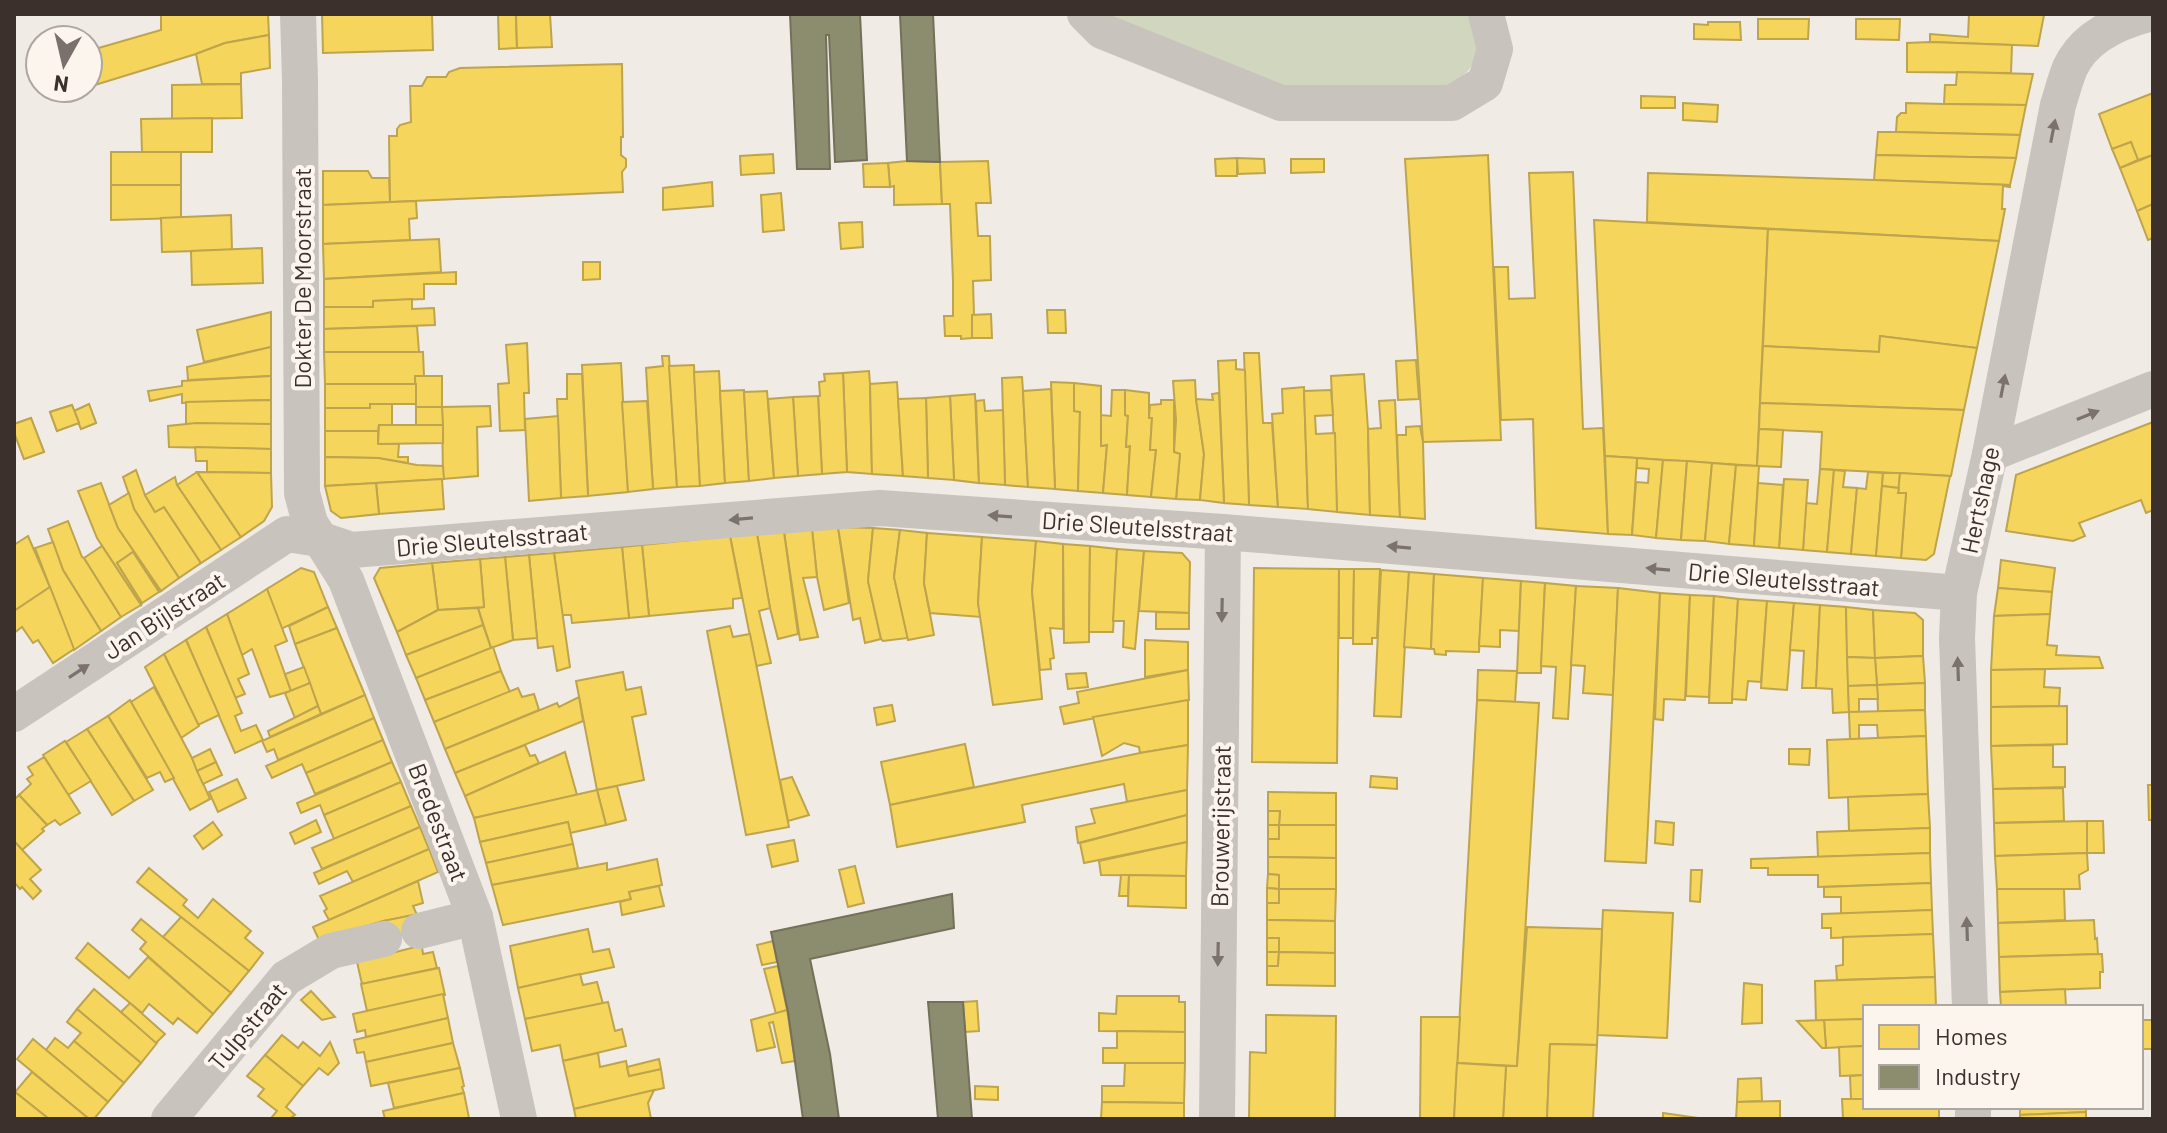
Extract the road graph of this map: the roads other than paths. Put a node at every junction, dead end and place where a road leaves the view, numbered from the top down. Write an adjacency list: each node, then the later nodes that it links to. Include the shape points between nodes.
1 (298, 14): 9 (street, Dokter De Moorstraat, via 302,493)
2 (1085, 14): 3 (street, via 1102,31 1281,103 1452,103 1485,83 1495,49)
3 (1486, 14)
4 (2148, 14): 5 (street)
5 (2093, 25): 7 (street, Hertshage, one-way to 5, via 2058,105)
6 (2153, 389): 7 (street, one-way to 6)
7 (1990, 454): 10 (street, Hertshage)
8 (1223, 532): 9 (street, Drie Sleutelsstraat, one-way to 9, via 880,508 352,550); 10 (street, Drie Sleutelsstraat, one-way to 8); 16 (street, Brouwerijstraat, one-way to 16)
9 (319, 539): 11 (street, Jan Bijlstraat, one-way to 9, via 287,534); 12 (street, Bredestraat, via 346,580)
10 (1959, 593): 13 (street, Hertshage, one-way to 10)
11 (16, 708)
12 (475, 917): 14 (street, Tulpstraat, via 331,951 286,978); 15 (street, Bredestraat)
13 (1970, 1005)
14 (169, 1119)
15 (519, 1119)
16 (1217, 1119)

